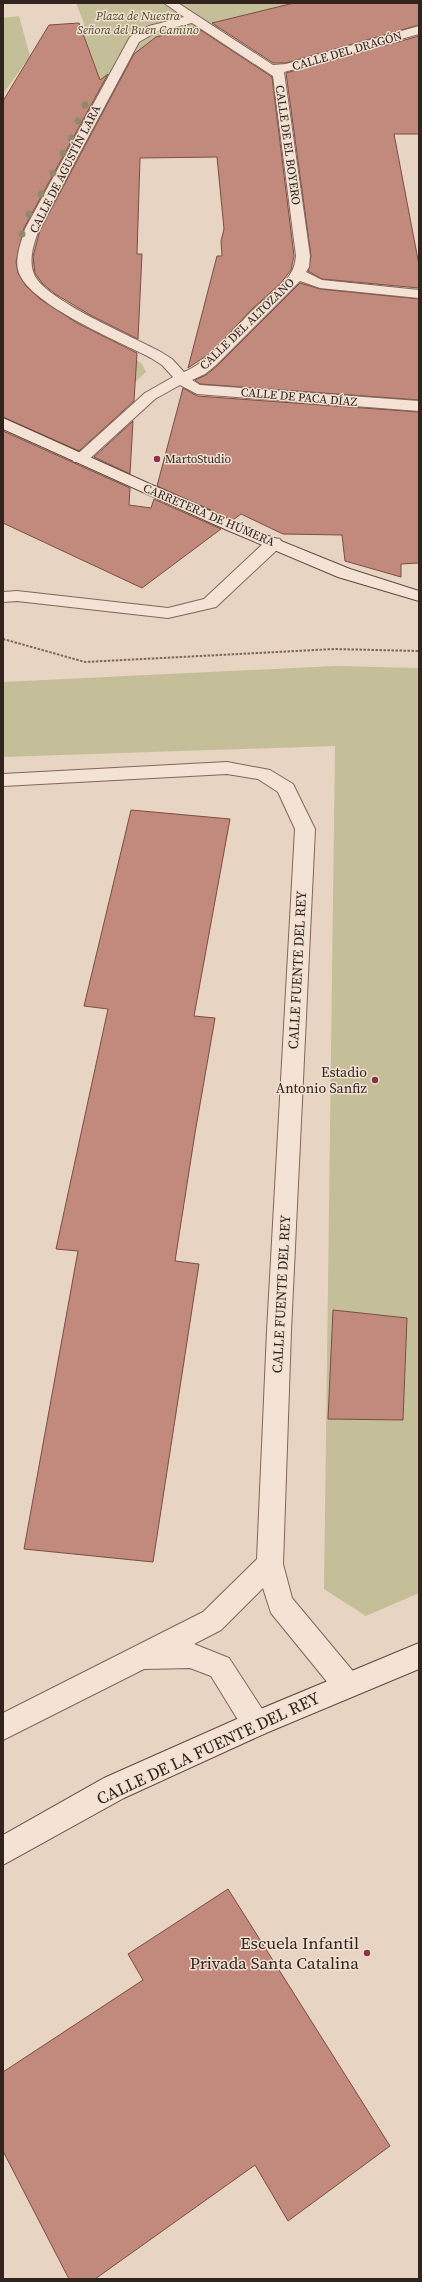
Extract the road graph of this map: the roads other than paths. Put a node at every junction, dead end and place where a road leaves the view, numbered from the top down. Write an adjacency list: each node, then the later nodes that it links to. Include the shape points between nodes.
1 (170, 3): 2 (street, CALLE DE EL BOYERO)
2 (192, 18): 4 (street, CALLE DE EL BOYERO); 7 (street, CALLE DE AGUSTÍN LARA, via 139,34 134,40 32,229 24,257 29,279 50,300 158,357 169,364)
3 (419, 30): 4 (street, CALLE DEL DRAGÓN, via 287,68)
4 (274, 68): 5 (street, CALLE DE EL BOYERO, via 279,74 303,256)
5 (299, 274): 6 (street, via 320,284); 7 (street, CALLE DEL ALTOZANO, via 211,362 200,371)
6 (419, 294)
7 (181, 380): 8 (street, CALLE DE PACA DÍAZ, via 197,389); 10 (street, CALLE DEL ALTOZANO, via 150,396)
8 (419, 406)
9 (3, 423): 10 (street, CARRETERA DE HÚMERA)
10 (80, 459): 11 (street, CARRETERA DE HÚMERA)
11 (274, 543): 12 (street, CARRETERA DE HÚMERA, via 344,573); 13 (street, via 210,602 168,613 18,596)
12 (419, 596)
13 (3, 597)
14 (3, 780): 15 (street, CALLE FUENTE DEL REY, via 227,768 263,774 286,788 305,830 279,1331)
15 (270, 1564): 17 (street, via 212,1621); 18 (street, CALLE FUENTE DEL REY, via 280,1604)
16 (419, 1656): 18 (street, CALLE DE LA FUENTE DEL REY)
17 (140, 1659): 19 (street, via 190,1655 220,1666); 20 (street)
18 (347, 1685): 19 (street, CALLE DE LA FUENTE DEL REY)
19 (256, 1724): 21 (street, CALLE DE LA FUENTE DEL REY, via 114,1788)
20 (3, 1727)
21 (3, 1851)

